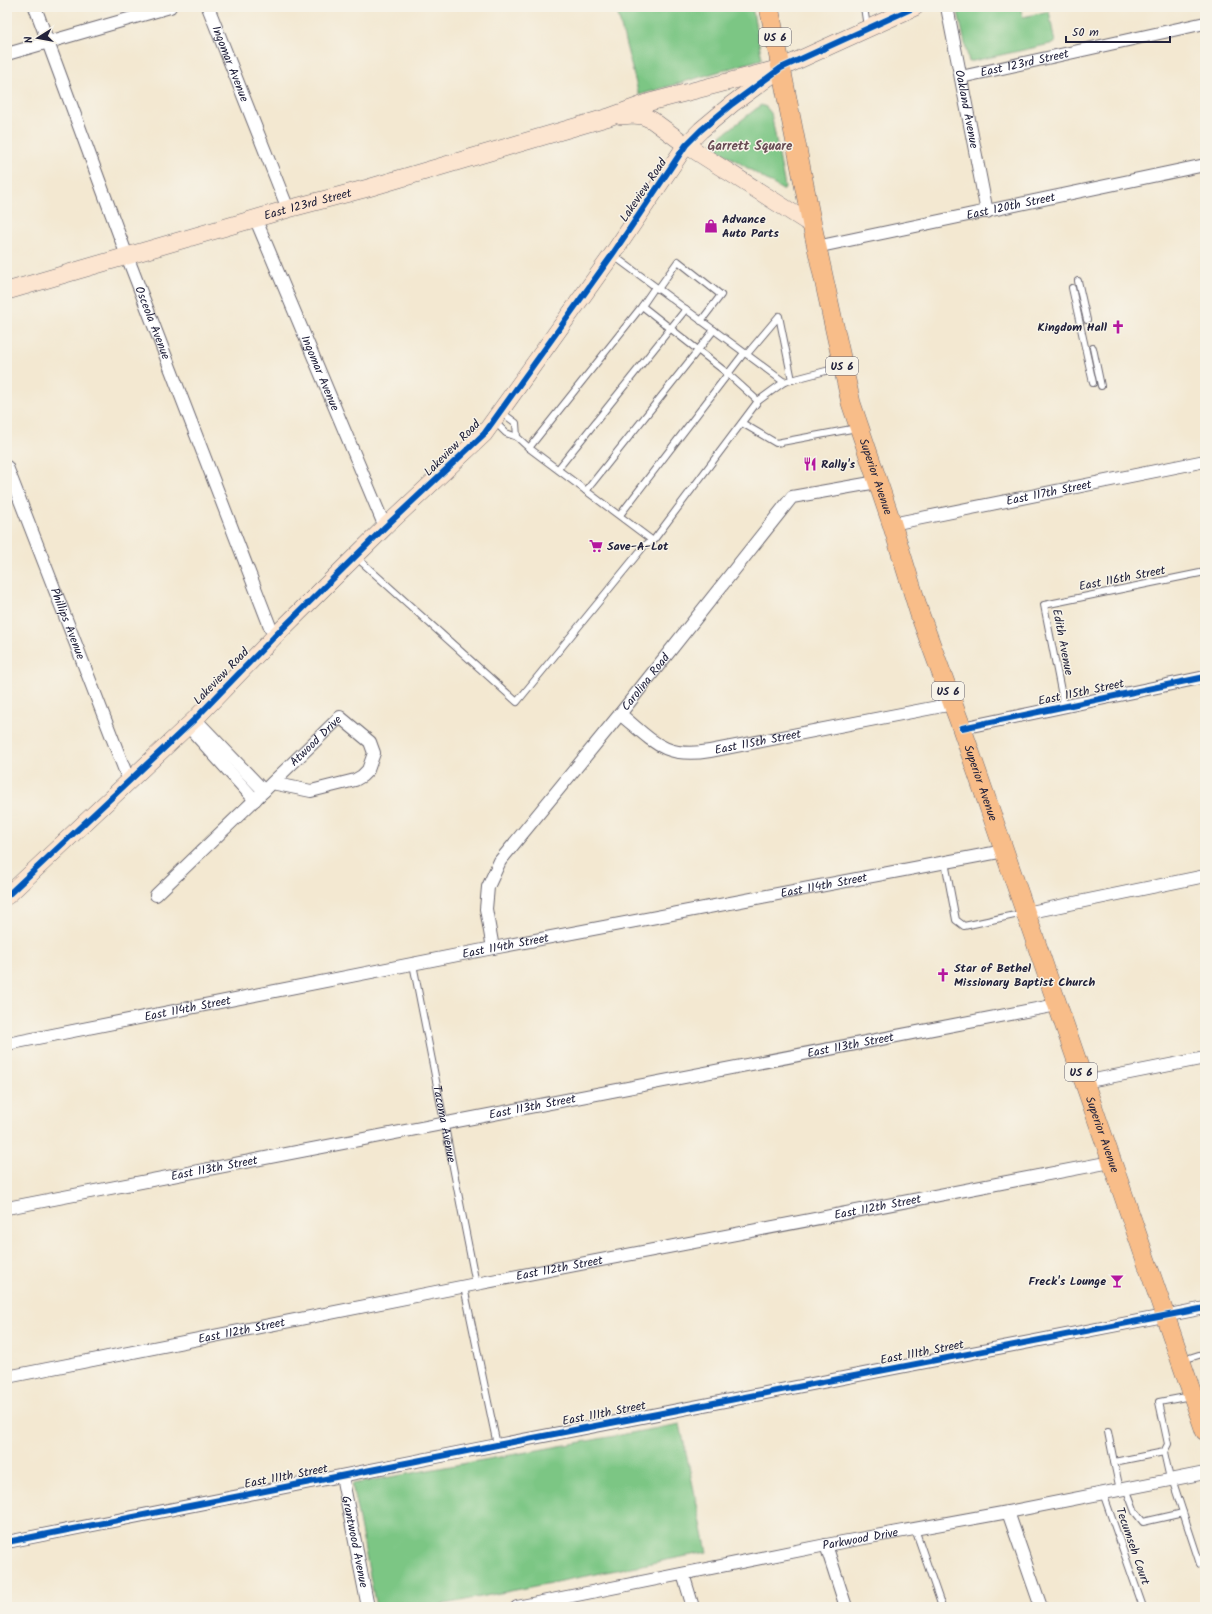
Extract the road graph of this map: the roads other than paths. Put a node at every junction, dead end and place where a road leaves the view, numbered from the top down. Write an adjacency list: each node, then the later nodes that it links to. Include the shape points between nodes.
1 (35, 7): 10 (street, Osceola Avenue)
2 (170, 7): 10 (street)
3 (208, 7): 17 (street, Ingomar Avenue)
4 (769, 7): 12 (main road, Superior Avenue / US 6)
5 (864, 7): 9 (lane)
6 (915, 7): 9 (street, Lakeview Road)
7 (947, 7): 13 (street, Oakland Avenue)
8 (1205, 23): 13 (street, East 123rd Street)
9 (868, 29): 12 (street, Lakeview Road)
10 (48, 41): 11 (street); 23 (street, Osceola Avenue)
11 (7, 54)
12 (781, 68): 14 (street, via 650,102); 15 (street, Lakeview Road, via 727,108); 20 (main road, Superior Avenue / US 6)
13 (961, 77): 18 (street, Oakland Avenue)
14 (609, 117): 15 (street, via 643,116); 17 (street, East 123rd Street)
15 (686, 145): 20 (street); 22 (street, Lakeview Road)
16 (1205, 165): 18 (street, East 120th Street)
17 (288, 209): 19 (street, East 123rd Street)
18 (987, 212): 21 (street, East 120th Street)
19 (256, 220): 23 (street, East 123rd Street); 56 (street, Ingomar Avenue)
20 (812, 225): 21 (main road, Superior Avenue / US 6)
21 (816, 247): 37 (main road, Superior Avenue / US 6)
22 (612, 255): 25 (lane); 44 (street, Lakeview Road)
23 (127, 256): 27 (street, East 123rd Street); 61 (street, Osceola Avenue)
24 (1078, 282): 30 (lane)
25 (657, 288): 28 (lane); 29 (lane); 31 (lane, via 678,261 721,295)
26 (1072, 288): 41 (lane)
27 (7, 291)
28 (642, 306): 32 (lane); 48 (lane)
29 (686, 309): 31 (lane); 32 (lane)
30 (1087, 320)
31 (701, 321): 33 (lane)
32 (671, 328): 35 (lane); 51 (lane)
33 (714, 330): 35 (lane); 36 (lane)
34 (1093, 348): 42 (lane)
35 (699, 350): 38 (lane); 53 (lane)
36 (745, 353): 38 (lane); 39 (lane, via 779,316); 40 (lane)
37 (842, 366): 39 (lane); 46 (main road, Superior Avenue / US 6)
38 (727, 373): 43 (lane); 54 (lane)
39 (792, 380): 40 (lane)
40 (784, 382): 43 (lane)
41 (1093, 383)
42 (1101, 386)
43 (758, 401): 45 (lane)
44 (497, 416): 47 (lane, via 506,434); 47 (lane, via 516,423); 56 (street, Lakeview Road, via 484,434)
45 (742, 423): 46 (lane, via 776,443); 57 (lane)
46 (859, 428): 52 (main road, Superior Avenue / US 6)
47 (517, 437): 48 (lane)
48 (530, 448): 51 (lane)
49 (1205, 461): 55 (street, East 117th Street)
50 (7, 467): 68 (street, Phillips Avenue)
51 (558, 469): 53 (lane)
52 (877, 482): 55 (main road, Superior Avenue / US 6); 65 (street, Carolina Road, via 792,497)
53 (586, 491): 54 (lane)
54 (620, 516): 57 (lane)
55 (892, 524): 63 (main road, Superior Avenue / US 6, via 920,615)
56 (385, 527): 58 (street, Lakeview Road)
57 (653, 541): 58 (lane, via 645,544 517,702)
58 (356, 556): 61 (street, Lakeview Road)
59 (1205, 572): 60 (lane, East 116th Street)
60 (1044, 605): 64 (lane, Edith Avenue)
61 (274, 637): 66 (street, Lakeview Road)
62 (1205, 678): 64 (street, East 115th Street)
63 (953, 704): 65 (street, East 115th Street, via 690,754 671,752 660,746); 67 (main road, Superior Avenue / US 6)
64 (1064, 706): 67 (street, East 115th Street)
65 (620, 714): 77 (street, Carolina Road, via 500,861 488,887 486,909)
66 (191, 722): 68 (street, Lakeview Road); 69 (street); 70 (street)
67 (962, 728): 71 (main road, Superior Avenue / US 6)
68 (129, 781): 75 (street, Lakeview Road)
69 (268, 787): 69 (street, Atwood Drive, via 340,717 370,742 374,753 368,770 355,780 311,791); 70 (street, Atwood Drive)
70 (255, 800): 74 (street, Atwood Drive)
71 (1004, 851): 72 (street, East 114th Street); 76 (main road, Superior Avenue / US 6)
72 (945, 862): 76 (lane, via 956,920 964,926); 77 (street, East 114th Street)
73 (1205, 876): 76 (street)
74 (156, 895)
75 (7, 896)
76 (1026, 912): 79 (main road, Superior Avenue / US 6)
77 (493, 948): 78 (street, East 114th Street)
78 (413, 964): 80 (street, East 114th Street); 83 (lane, Tacoma Avenue)
79 (1057, 1005): 82 (main road, Superior Avenue / US 6); 83 (street, East 113th Street)
80 (7, 1044)
81 (1205, 1058): 82 (street)
82 (1084, 1082): 84 (main road, Superior Avenue / US 6)
83 (444, 1123): 85 (street, East 113th Street); 86 (lane, Tacoma Avenue)
84 (1111, 1162): 86 (street, East 112th Street); 89 (main road, Superior Avenue / US 6)
85 (7, 1208)
86 (476, 1284): 87 (street, East 112th Street)
87 (464, 1287): 92 (street, East 112th Street); 96 (lane)
88 (1205, 1308): 89 (street, East 111th Street)
89 (1164, 1317): 91 (main road, Superior Avenue / US 6); 96 (street, East 111th Street)
90 (1205, 1353): 91 (lane)
91 (1180, 1361): 93 (main road, Superior Avenue / US 6)
92 (7, 1377)
93 (1192, 1396): 94 (main road, Superior Avenue / US 6); 97 (lane, via 1158,1402 1168,1444)
94 (1205, 1431)
95 (1108, 1432): 98 (lane)
96 (496, 1445): 100 (street, East 111th Street)
97 (1164, 1452): 98 (lane); 101 (lane)
98 (1114, 1462): 102 (lane)
99 (1205, 1473): 101 (street, Parkwood Drive)
100 (342, 1476): 107 (street, East 111th Street); 112 (street, Grantwood Avenue)
101 (1171, 1479): 102 (street, Parkwood Drive); 105 (lane)
102 (1123, 1489): 103 (street, Parkwood Drive); 105 (lane, via 1143,1522)
103 (1103, 1493): 104 (street, Parkwood Drive); 118 (lane, Tecumseh Court)
104 (1008, 1512): 106 (street, Parkwood Drive); 117 (street)
105 (1183, 1513): 109 (lane, via 1200,1564)
106 (915, 1529): 108 (street, Parkwood Drive); 116 (lane)
107 (7, 1542)
108 (826, 1545): 110 (street, Parkwood Drive); 115 (street)
109 (1205, 1565)
110 (682, 1574): 111 (street, Parkwood Drive); 114 (street)
111 (545, 1604): 113 (street, Parkwood Drive)
112 (368, 1607)
113 (517, 1607)
114 (693, 1607)
115 (846, 1607)
116 (942, 1607)
117 (1041, 1607)
118 (1143, 1607)

